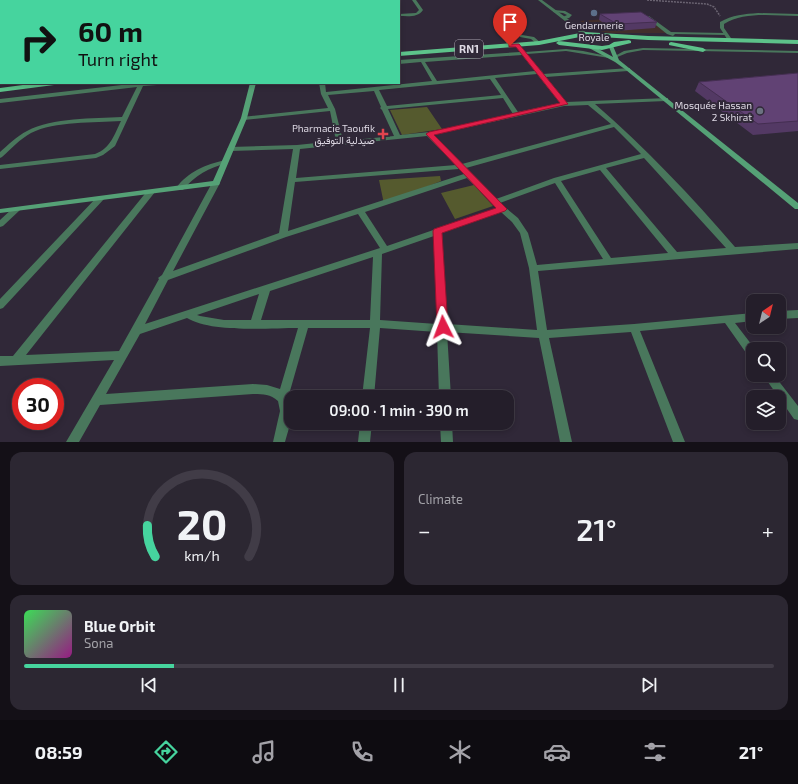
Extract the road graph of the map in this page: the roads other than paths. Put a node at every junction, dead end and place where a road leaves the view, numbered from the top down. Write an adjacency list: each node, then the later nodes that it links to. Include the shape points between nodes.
1 (414, 0): 4 (street, via 420,12)
2 (540, 0): 7 (street)
3 (644, 14): 6 (street)
4 (400, 15)
5 (798, 15): 8 (street, via 739,16 724,21 721,25)
6 (669, 33): 8 (street); 15 (street)
7 (585, 34): 9 (main road, RN1); 11 (main road, RN1)
8 (725, 34): 16 (street)
9 (601, 35): 13 (main road, RN1); 20 (main road, via 611,39)
10 (522, 36): 18 (street)
11 (577, 36): 18 (main road, RN1); 21 (main road, via 577,42)
12 (511, 37): 19 (street, via 506,39)
13 (659, 39): 14 (main road, RN1); 15 (main road, RN1)
14 (650, 40): 20 (main road, RN1); 22 (main road)
15 (678, 40): 16 (main road, RN1)
16 (730, 41): 17 (main road, RN1)
17 (798, 42)
18 (539, 43): 19 (main road, RN1); 21 (main road, RN1)
19 (514, 45): 24 (street); 25 (main road, RN1)
20 (612, 45): 21 (main road, RN1); 26 (street)
21 (588, 47): 26 (street)
22 (703, 50): 23 (street); 26 (street, via 636,49)
23 (798, 52)
24 (525, 53): 26 (street, via 572,50); 27 (street); 30 (street)
25 (400, 54)
26 (614, 58): 29 (street)
27 (422, 60): 28 (street); 32 (street)
28 (400, 62)
29 (628, 69): 30 (street); 41 (street)
30 (542, 74): 31 (street); 44 (street)
31 (492, 77): 32 (street); 40 (street)
32 (436, 82): 37 (street)
33 (46, 84): 38 (main road)
34 (141, 84): 42 (street); 49 (street)
35 (254, 84): 48 (street)
36 (322, 84): 39 (street)
37 (376, 89): 39 (street); 45 (street)
38 (0, 90)
39 (324, 94): 46 (street)
40 (504, 96): 45 (street); 47 (street)
41 (666, 99): 43 (street); 70 (street)
42 (0, 102)
43 (590, 102): 44 (street); 50 (street)
44 (564, 104): 47 (street)
45 (384, 108): 52 (street)
46 (332, 109): 48 (street); 53 (street)
47 (517, 115): 51 (street)
48 (244, 118): 55 (street)
49 (124, 119): 57 (street, via 46,126 22,136); 59 (street, via 112,146 96,156)
50 (616, 124): 56 (street); 60 (street)
51 (429, 134): 52 (street); 60 (street)
52 (398, 138): 53 (street)
53 (340, 143): 54 (street)
54 (297, 147): 55 (street); 63 (street)
55 (230, 149): 58 (street)
56 (646, 155): 61 (street); 79 (street)
57 (0, 156)
58 (225, 162): 65 (street); 66 (street, via 200,170)
59 (0, 167)
60 (461, 167): 62 (street); 63 (street)
61 (602, 168): 64 (street); 81 (street)
62 (468, 175): 69 (street); 74 (street)
63 (292, 180): 77 (street)
64 (557, 180): 69 (street); 82 (street)
65 (216, 183): 66 (street); 84 (street)
66 (180, 188): 67 (street)
67 (151, 192): 68 (street); 101 (street)
68 (100, 199): 72 (street); 86 (street)
69 (495, 202): 71 (street)
70 (798, 207)
71 (502, 209): 76 (street); 83 (street, via 521,226)
72 (16, 210): 73 (street); 75 (street)
73 (0, 211)
74 (360, 211): 77 (street); 80 (street)
75 (0, 224)
76 (438, 231): 80 (street); 95 (street)
77 (283, 235): 84 (street)
78 (798, 246): 79 (street)
79 (732, 249): 81 (street)
80 (381, 251): 85 (street); 94 (street)
81 (675, 256): 82 (street)
82 (609, 262): 83 (street)
83 (533, 268): 98 (street)
84 (163, 278): 97 (street)
85 (266, 288): 87 (street); 92 (street)
86 (0, 305)
87 (188, 314): 92 (street, via 211,323); 97 (street)
88 (798, 314): 89 (street)
89 (786, 315)
90 (746, 318): 91 (street)
91 (727, 319): 96 (street); 99 (street)
92 (255, 324): 93 (street)
93 (304, 324): 94 (street); 106 (street)
94 (375, 324): 95 (street); 104 (street)
95 (443, 327): 98 (street); 105 (street)
96 (634, 328): 98 (street); 116 (street)
97 (136, 331): 100 (street)
98 (544, 334): 115 (street)
99 (746, 345)
100 (122, 355): 101 (street); 107 (street)
101 (15, 360): 102 (street)
102 (0, 362)
103 (773, 382): 108 (street)
104 (369, 390)
105 (445, 390)
106 (283, 397): 107 (street, via 276,391 253,388); 112 (street, via 286,407)
107 (96, 400): 111 (street)
108 (798, 415)
109 (365, 430): 113 (street)
110 (446, 430): 114 (street)
111 (72, 442)
112 (279, 442)
113 (364, 442)
114 (447, 442)
115 (566, 442)
116 (679, 442)

